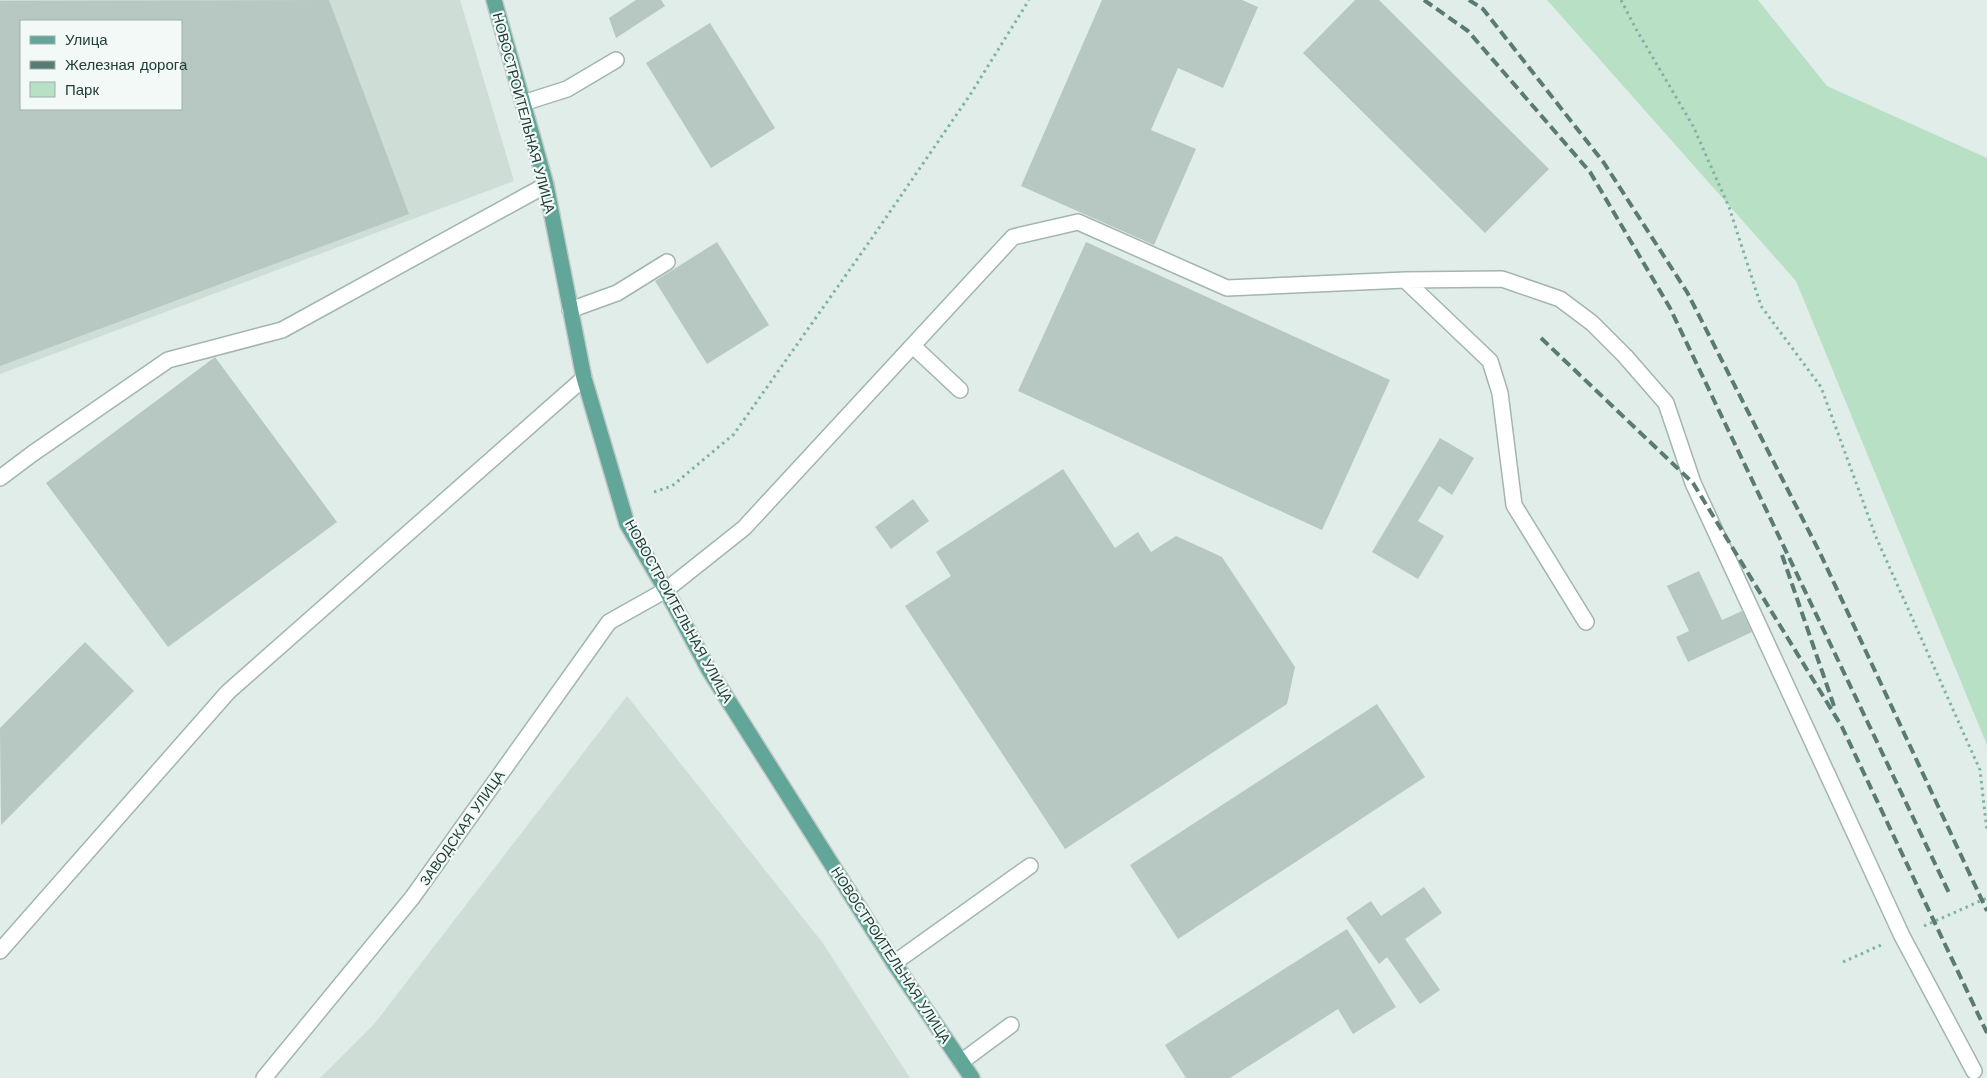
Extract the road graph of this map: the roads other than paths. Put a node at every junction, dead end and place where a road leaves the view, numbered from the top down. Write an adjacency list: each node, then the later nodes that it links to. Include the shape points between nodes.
1 (494, 0): 3 (main road, НОВОСТРОИТЕЛЬНАЯ УЛИЦА)
2 (616, 60): 3 (street, via 567,89)
3 (522, 103): 4 (main road, НОВОСТРОИТЕЛЬНАЯ УЛИЦА)
4 (546, 184): 7 (main road, НОВОСТРОИТЕЛЬНАЯ УЛИЦА); 11 (street, via 282,330 168,360)
5 (667, 262): 7 (street, via 617,293)
6 (1405, 280): 8 (street, ЗАВОДСКАЯ УЛИЦА, via 1227,288 1078,222 1013,237); 13 (street, via 1490,361 1500,393 1514,505); 19 (street, ЗАВОДСКАЯ УЛИЦА, via 1502,279 1560,299 1592,323 1666,403 1694,483 1902,936)
7 (570, 310): 9 (main road, НОВОСТРОИТЕЛЬНАЯ УЛИЦА)
8 (913, 346): 10 (street); 12 (street, ЗАВОДСКАЯ УЛИЦА, via 744,528)
9 (584, 378): 12 (main road, НОВОСТРОИТЕЛЬНАЯ УЛИЦА, via 627,524); 15 (street, via 228,692)
10 (960, 390)
11 (0, 478)
12 (666, 590): 16 (main road, НОВОСТРОИТЕЛЬНАЯ УЛИЦА, via 709,670); 20 (street, ЗАВОДСКАЯ УЛИЦА, via 608,622 412,898)
13 (1586, 622)
14 (1030, 866): 16 (street)
15 (0, 951)
16 (894, 963): 18 (main road, НОВОСТРОИТЕЛЬНАЯ УЛИЦА)
17 (1011, 1025): 18 (street)
18 (961, 1062): 21 (main road, НОВОСТРОИТЕЛЬНАЯ УЛИЦА)
19 (1974, 1071)
20 (264, 1078)
21 (972, 1078)

